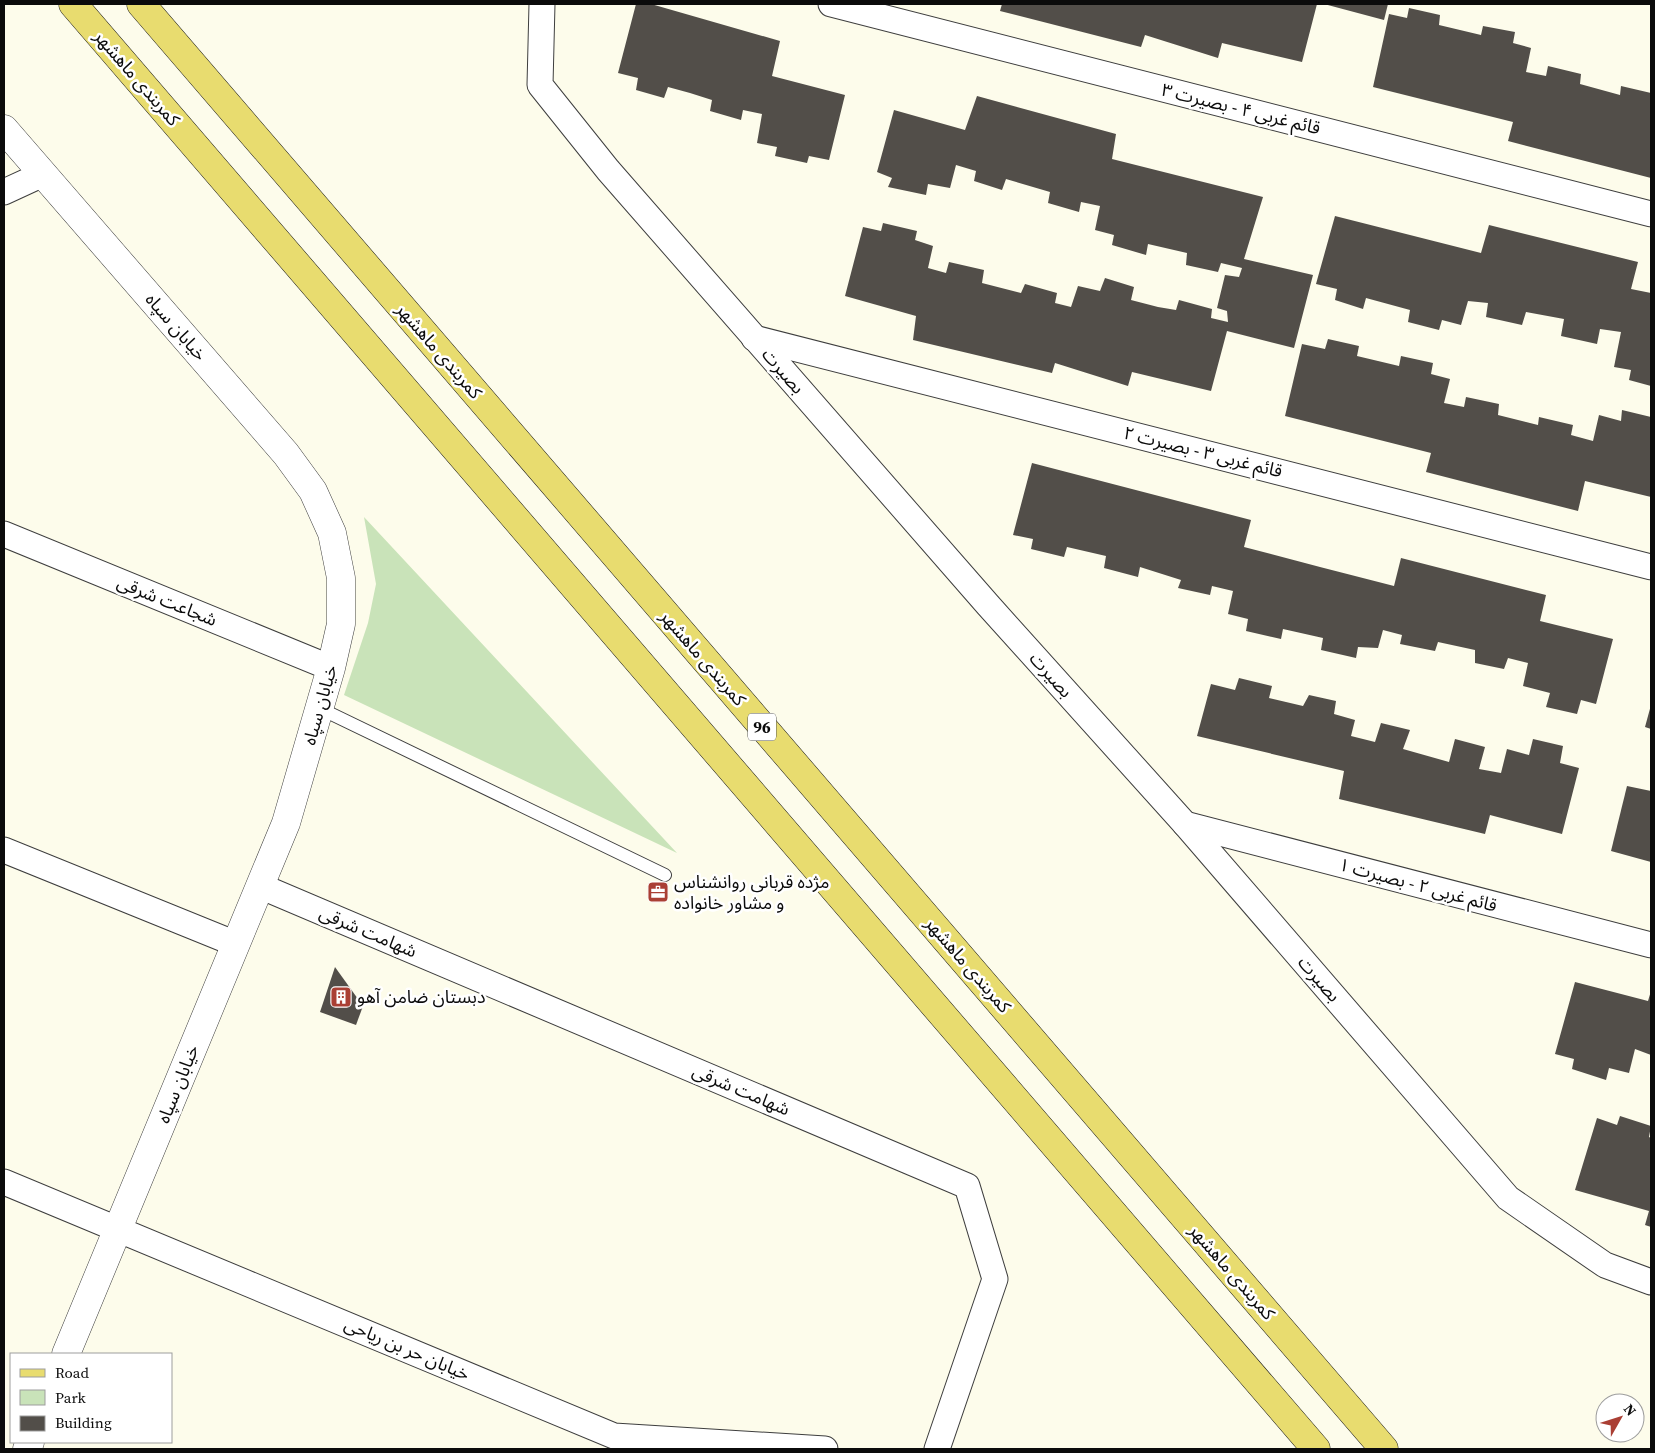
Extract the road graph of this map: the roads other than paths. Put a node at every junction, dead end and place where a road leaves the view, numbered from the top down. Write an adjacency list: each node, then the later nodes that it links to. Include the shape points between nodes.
1 (73, 4): 27 (main road, کمربندی ماهشهر)
2 (140, 4): 28 (main road, کمربندی ماهشهر / 96)
3 (542, 4): 9 (street, بصیرت, via 540,85 608,170)
4 (831, 4): 8 (street, قائم غربی ۴ - بصیرت ۳)
5 (4, 129): 6 (street, خیابان سپاه)
6 (43, 174): 7 (street); 12 (street, خیابان سپاه, via 286,454 313,491 332,533 341,578 341,624)
7 (4, 192)
8 (1651, 214)
9 (754, 338): 11 (street, قائم غربی ۳ - بصیرت ۲); 14 (street, بصیرت, via 994,613)
10 (4, 534): 12 (street, شجاعت شرقی)
11 (1651, 567)
12 (331, 668): 13 (street, خیابان سپاه)
13 (319, 708): 16 (lane); 17 (street, خیابان سپاه, via 286,823)
14 (1185, 824): 19 (street, قائم غربی ۲ - بصیرت ۱); 22 (street, بصیرت, via 1508,1198 1605,1265)
15 (4, 850): 18 (street)
16 (665, 875)
17 (260, 886): 18 (street, خیابان سپاه); 26 (street, شهامت شرقی, via 967,1186 995,1279)
18 (236, 944): 21 (street, خیابان سپاه)
19 (1651, 945)
20 (4, 1182): 21 (street, خیابان حر بن ریاحی)
21 (118, 1229): 23 (street, خیابان سپاه); 24 (street, خیابان حر بن ریاحی)
22 (1651, 1282)
23 (66, 1353)
24 (614, 1445): 25 (street, خیابان حر بن ریاحی)
25 (825, 1449)
26 (937, 1449)
27 (1316, 1449)
28 (1384, 1449)

